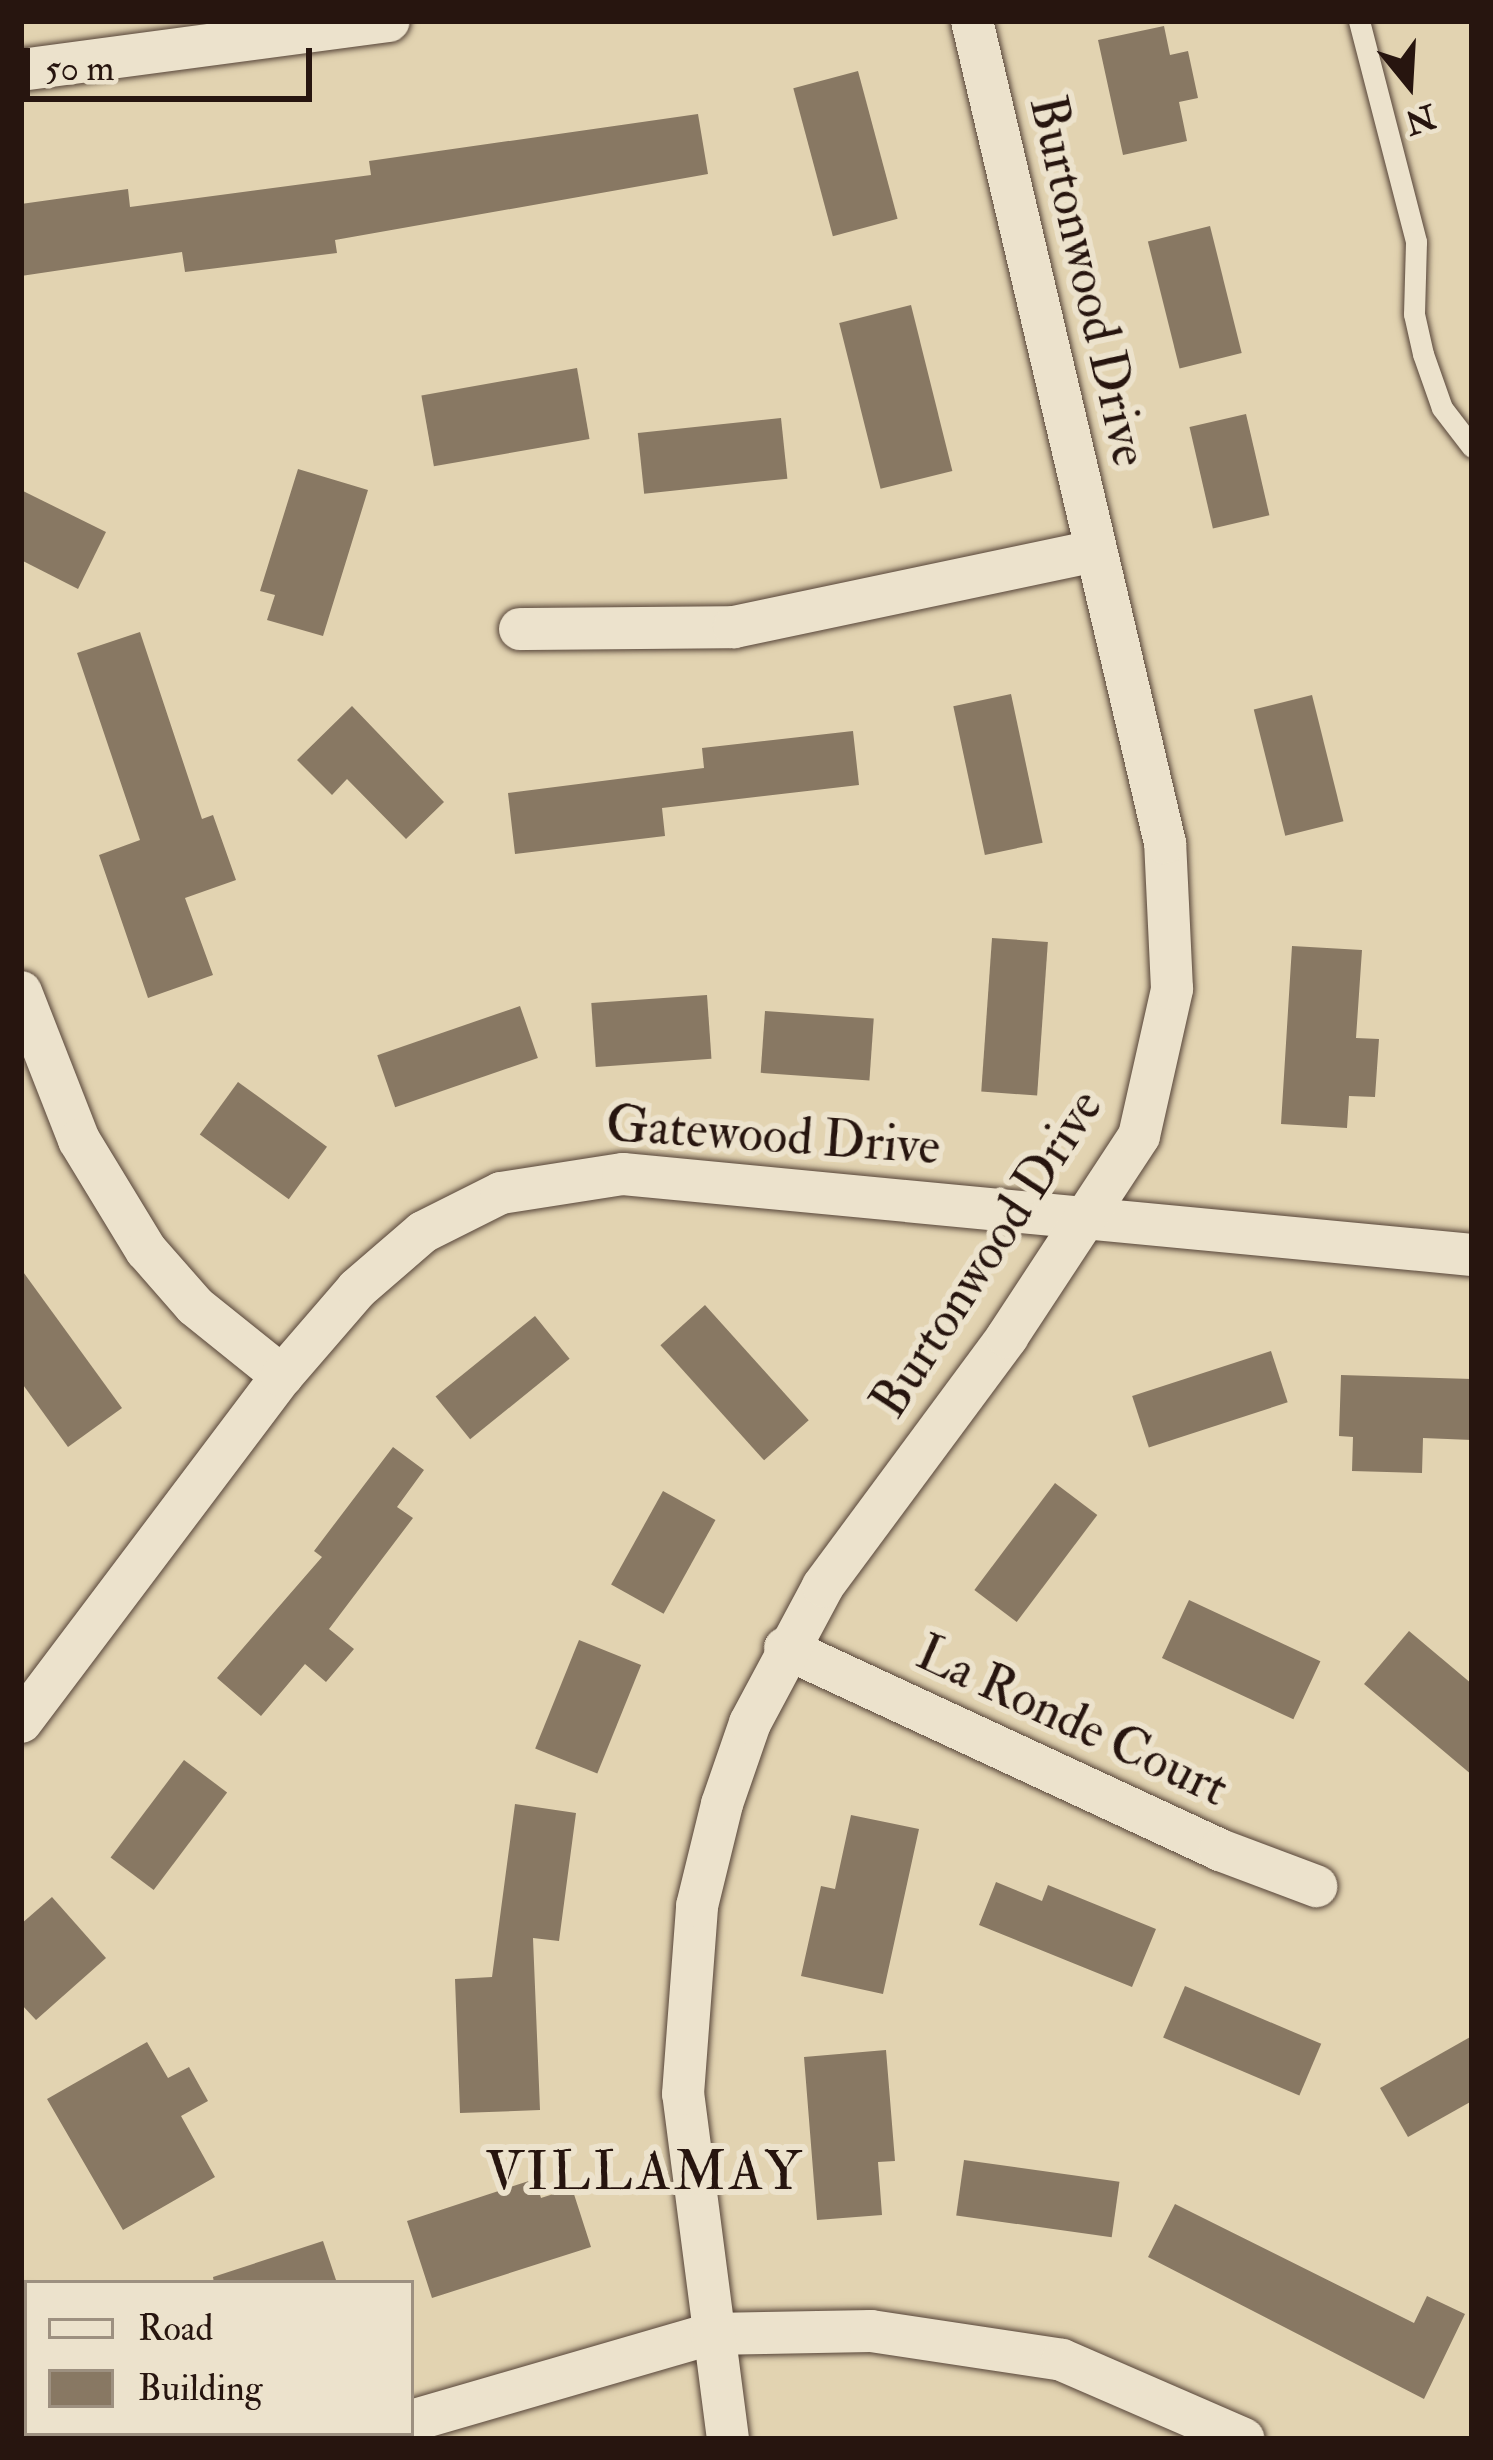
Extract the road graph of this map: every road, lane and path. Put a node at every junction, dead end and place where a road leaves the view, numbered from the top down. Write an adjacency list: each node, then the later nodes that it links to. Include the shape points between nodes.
1 (389, 21): 4 (street)
2 (972, 21): 6 (street, Burtonwood Drive)
3 (1359, 21): 5 (lane, via 1416,242 1414,314 1423,355 1442,408)
4 (21, 70)
5 (1472, 447)
6 (1095, 550): 7 (street, via 734,627); 9 (street, Burtonwood Drive, via 1165,843 1174,950 1164,1049 1139,1136)
7 (520, 629)
8 (21, 992): 11 (street, via 79,1140 146,1250 195,1306)
9 (1085, 1214): 10 (street, Gatewood Drive); 11 (street, Gatewood Drive, via 623,1174 527,1185 470,1206 396,1251); 12 (street, Burtonwood Drive)
10 (1472, 1255)
11 (281, 1376): 13 (street, Gatewood Drive)
12 (785, 1648): 14 (street, La Ronde Court, via 1220,1850); 15 (street, Burtonwood Drive, via 722,1804 685,1996 683,2094)
13 (21, 1722)
14 (1316, 1886)
15 (711, 2334): 16 (street); 17 (street, Burtonwood Drive); 18 (street, via 872,2331 998,2344 1130,2383)
16 (414, 2420)
17 (728, 2439)
18 (1244, 2439)

